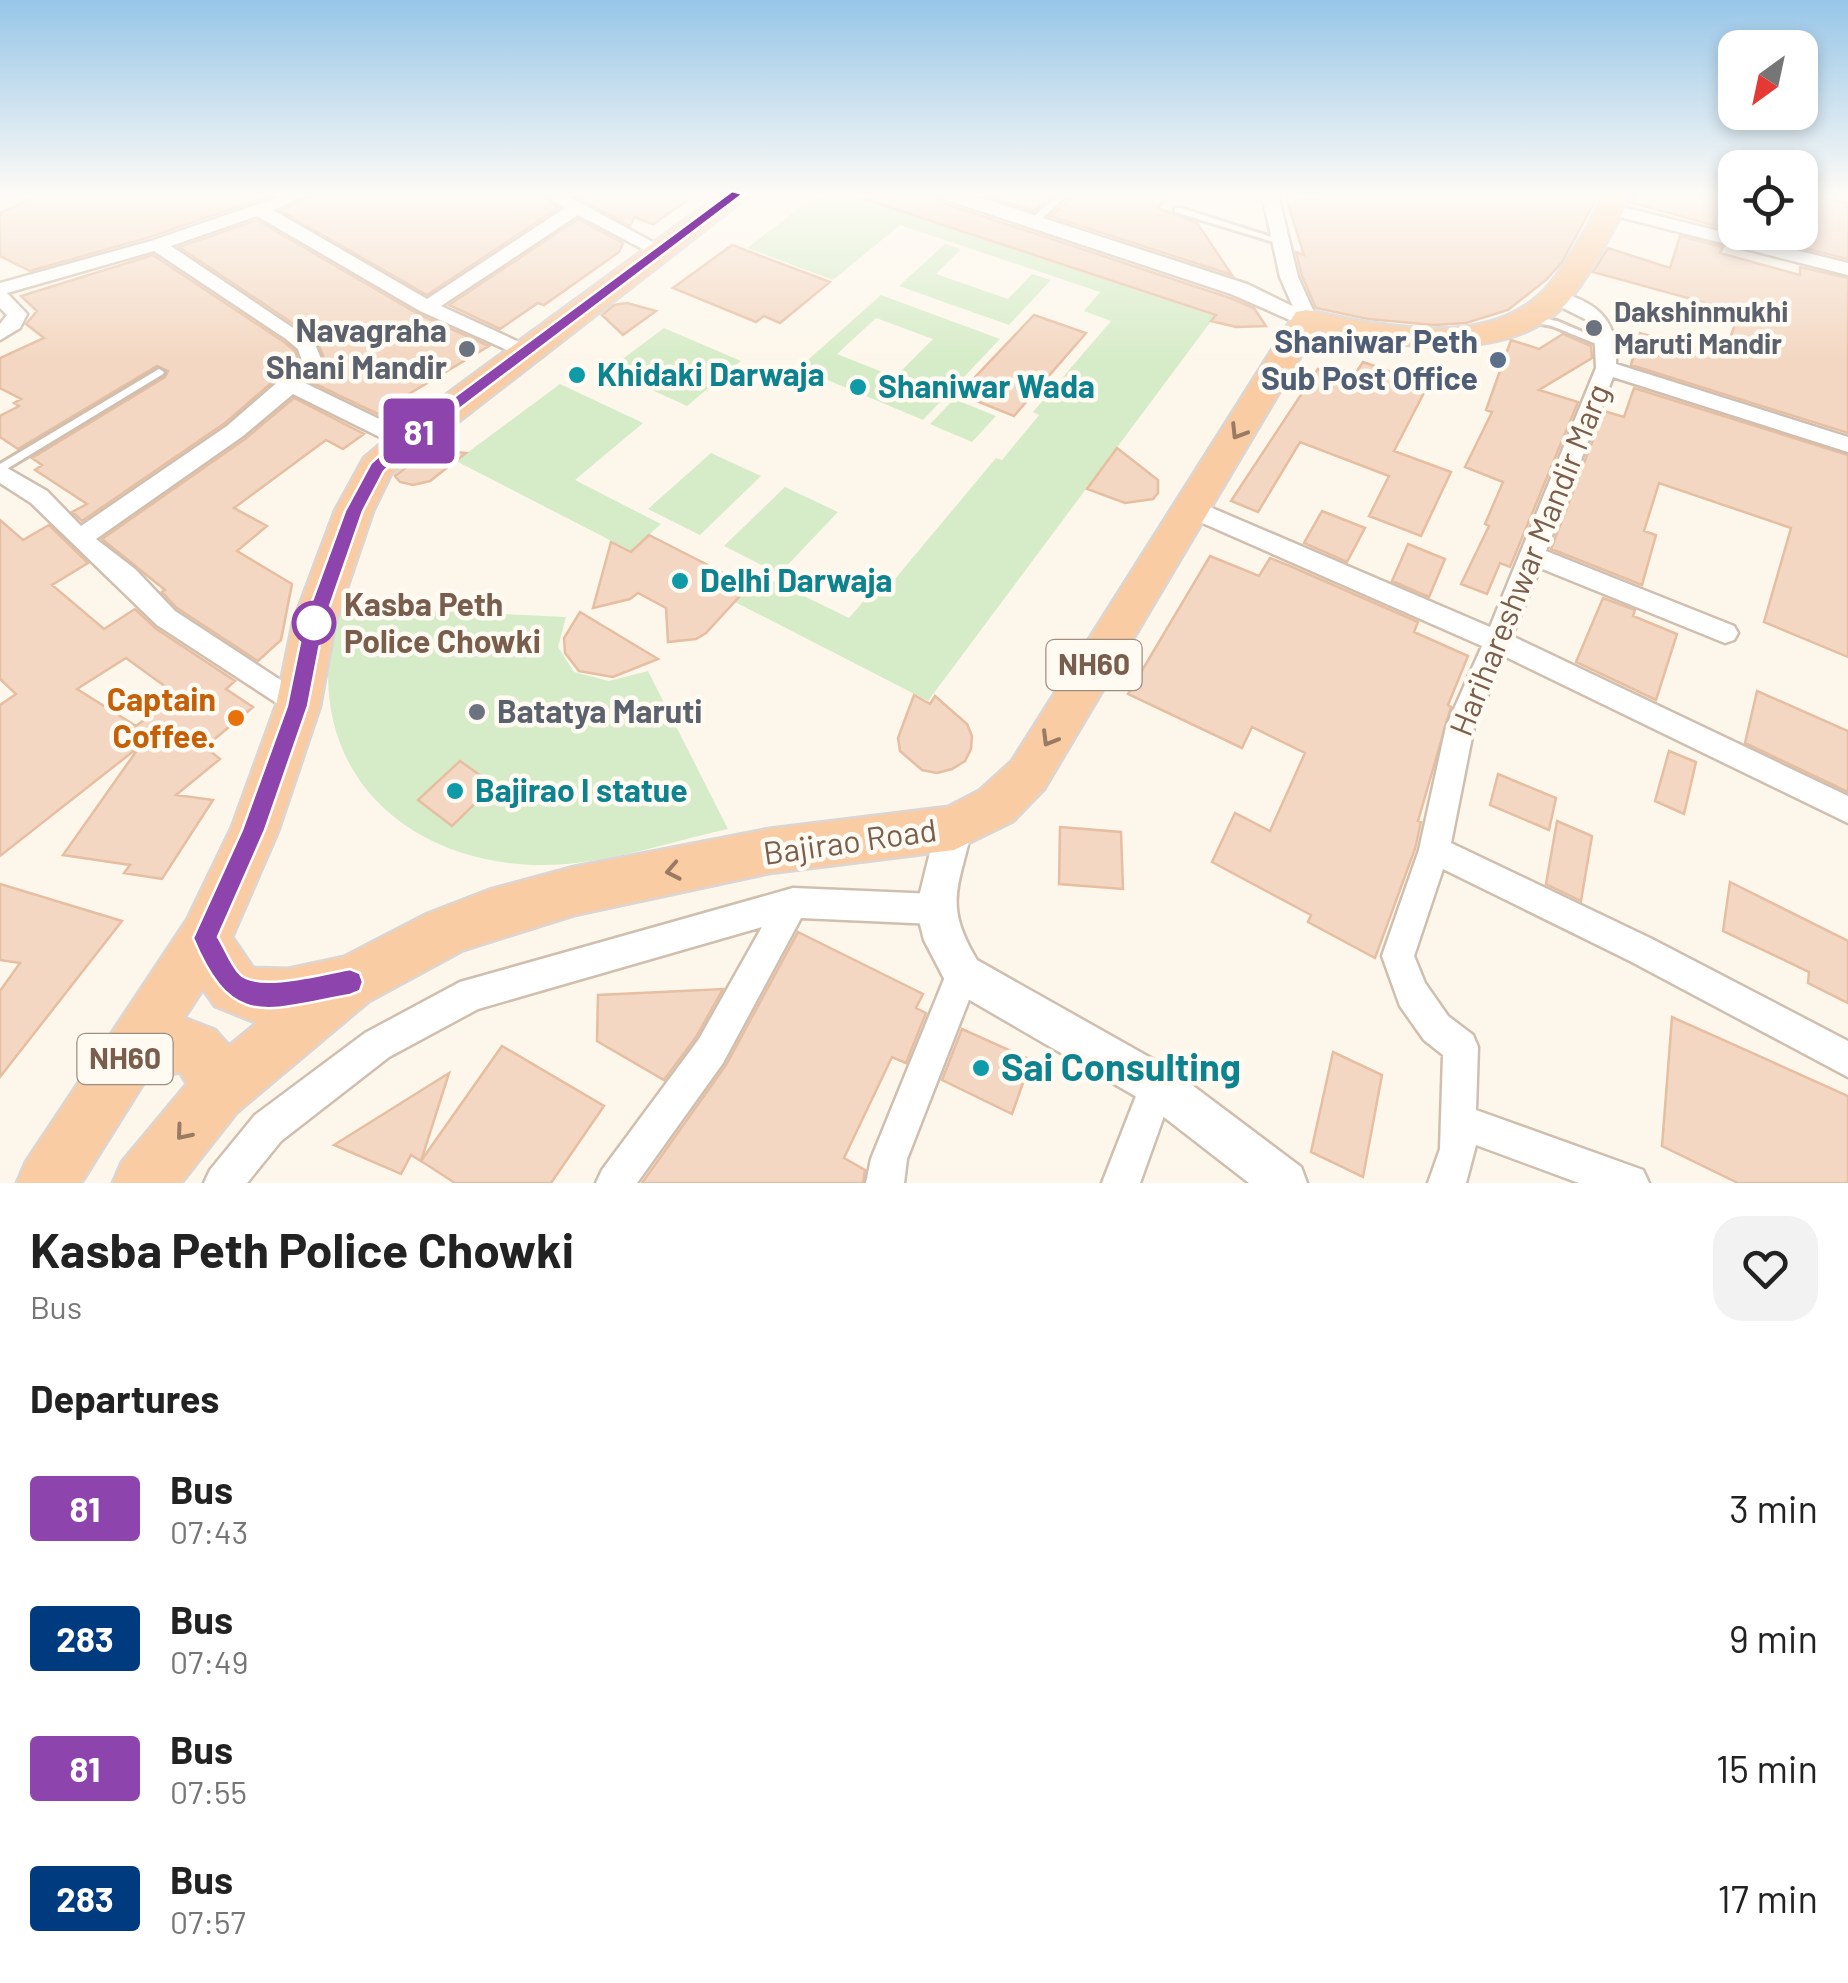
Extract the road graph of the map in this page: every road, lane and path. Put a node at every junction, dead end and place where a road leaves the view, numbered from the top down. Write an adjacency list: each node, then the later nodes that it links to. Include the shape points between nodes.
1 (143, 249): 13 (street)
2 (163, 249): 22 (street, via 307,346 312,360)
3 (328, 249): 15 (street)
4 (514, 249): 15 (street)
5 (655, 249): 11 (street)
6 (664, 249): 11 (highway, NH60)
7 (1117, 249): 17 (street)
8 (1284, 249): 17 (street, via 1288,278)
9 (1585, 249): 14 (highway)
10 (1783, 249): 12 (street)
11 (660, 252): 19 (highway, NH60)
12 (1848, 268)
13 (0, 293): 18 (street, via 17,314)
14 (1556, 297): 16 (highway); 20 (street, Harihareshwar Mandir Marg, via 1604,324)
15 (427, 307): 19 (street)
16 (1523, 318): 17 (highway, via 1448,339 1386,338); 20 (lane, via 1554,323)
17 (1307, 319): 26 (highway, Bajirao Road / NH60, one-way to 26)
18 (0, 334)
19 (525, 352): 23 (highway, NH60)
20 (1607, 356): 24 (street); 28 (street, Harihareshwar Mandir Marg)
21 (159, 372): 25 (lane)
22 (290, 384): 23 (street); 27 (street, via 198,458)
23 (406, 441): 31 (highway, NH60, via 377,467 354,511 314,623)
24 (1848, 446)
25 (0, 471): 27 (street)
26 (1190, 508): 30 (street); 33 (highway, Bajirao Road / NH60, one-way to 33, via 1028,775 996,806)
27 (79, 539): 31 (street, via 166,618)
28 (1532, 554): 29 (street); 30 (street, Harihareshwar Mandir Marg)
29 (1725, 633)
30 (1495, 640): 32 (street); 34 (street, Harihareshwar Mandir Marg, via 1460,727)
31 (298, 706): 37 (highway, NH60, via 254,830)
32 (1848, 810)
33 (954, 828): 36 (street); 39 (highway, Bajirao Road / NH60, one-way to 39, via 769,852 574,890 489,914)
34 (1434, 850): 40 (street); 44 (street, Harihareshwar Mandir Marg, via 1398,956 1412,994 1436,1028 1461,1047)
35 (792, 903): 36 (street); 47 (street, via 472,994 377,1046 268,1128); 48 (street, via 711,1051)
36 (935, 910): 38 (street)
37 (205, 938): 39 (highway, via 230,983 243,992 280,995); 41 (highway, NH60)
38 (963, 974): 42 (street); 49 (street, via 888,1159)
39 (350, 982): 43 (highway, Bajirao Road / NH60)
40 (1848, 1060)
41 (124, 1061): 43 (highway, via 147,1049 186,1046 210,1060); 45 (highway, NH60)
42 (1156, 1084): 50 (street); 51 (street)
43 (216, 1092): 46 (highway, Bajirao Road / NH60, one-way to 46)
44 (1458, 1121): 52 (street, Harihareshwar Mandir Marg, via 1458,1150); 53 (street)
45 (48, 1183)
46 (142, 1183)
47 (223, 1183)
48 (615, 1183)
49 (885, 1183)
50 (1121, 1183)
51 (1284, 1183)
52 (1446, 1183)
53 (1630, 1183)

